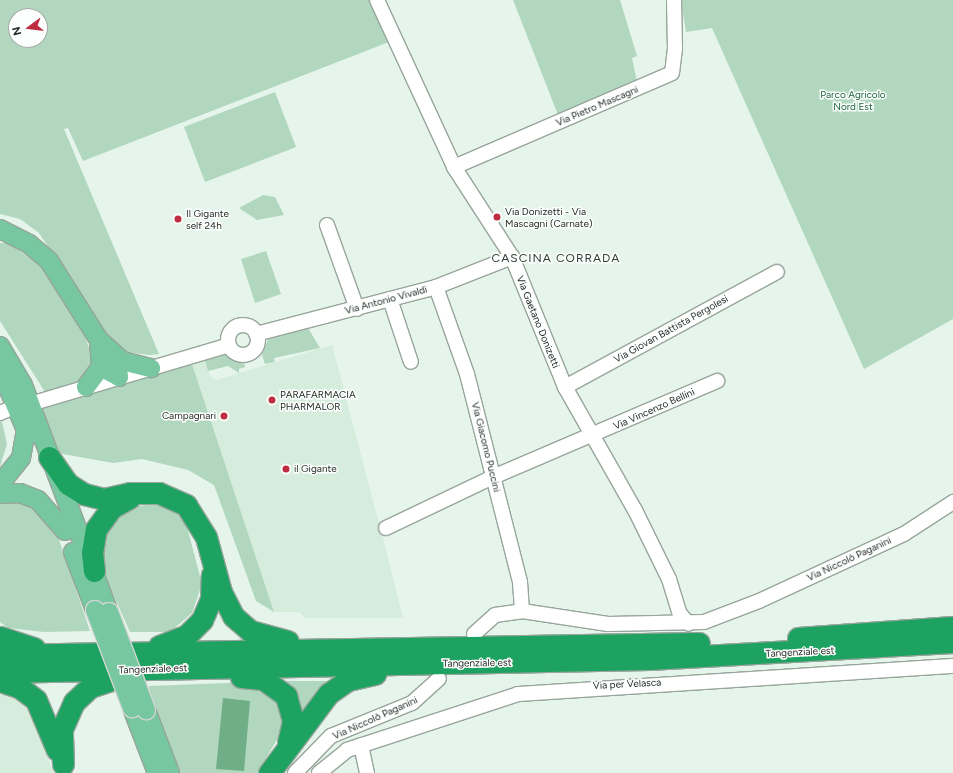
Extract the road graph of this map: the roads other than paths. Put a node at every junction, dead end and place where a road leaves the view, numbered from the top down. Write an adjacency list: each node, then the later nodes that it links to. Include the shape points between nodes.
1 (377, 0): 3 (street, Via Gaetano Donizetti)
2 (674, 0): 3 (street, Via Pietro Mascagni, via 675,48 672,73)
3 (454, 167): 6 (street, Via Gaetano Donizetti)
4 (327, 225): 10 (street)
5 (0, 229): 14 (main road, via 29,244 49,261)
6 (512, 257): 8 (street, Via Antonio Vivaldi); 21 (street, Via Gaetano Donizetti)
7 (777, 272): 21 (street, Via Giovan Battista Pergolesi)
8 (436, 287): 9 (street, Via Antonio Vivaldi); 26 (street, Via Giacomo Puccini, via 467,374)
9 (390, 299): 10 (street, Via Antonio Vivaldi); 15 (street)
10 (357, 309): 11 (street, Via Antonio Vivaldi)
11 (256, 334): 12 (street, via 247,326 238,326 231,332); 12 (street, via 255,348 247,354 235,352)
12 (229, 345): 16 (street)
13 (0, 346): 25 (main road, via 23,385)
14 (106, 352): 16 (main road); 18 (main road); 20 (main road, via 99,372)
15 (410, 362)
16 (151, 368): 18 (street)
17 (0, 369): 23 (main road)
18 (119, 377): 20 (street)
19 (717, 381): 24 (street, Via Vincenzo Bellini)
20 (86, 387): 22 (street)
21 (565, 387): 24 (street, Via Gaetano Donizetti)
22 (37, 402)
23 (26, 429): 27 (main road, via 18,464); 32 (main road)
24 (591, 437): 26 (street, Via Vincenzo Bellini); 37 (street, Via Gaetano Donizetti, via 635,510)
25 (49, 456): 28 (highway, via 68,484 84,494 104,499); 34 (main road)
26 (493, 477): 31 (street, Via Vincenzo Bellini); 36 (street, Via Giacomo Puccini, via 520,582)
27 (0, 484)
28 (142, 492): 33 (highway, via 164,494 191,510 206,537); 34 (highway, via 111,508 100,521 92,548)
29 (0, 494): 32 (main road, via 20,493 38,500)
30 (953, 502): 37 (street, Via Niccolò Paganini, via 904,534 740,608)
31 (386, 528)
32 (65, 531): 35 (main road)
33 (212, 564): 42 (highway, via 227,606 250,631 281,641 327,641); 43 (highway, via 211,599 196,627 180,639)
34 (94, 571): 35 (main road)
35 (102, 611): 52 (main road, bridge)
36 (522, 611): 37 (street, Via Niccolò Paganini, via 586,622 643,625); 39 (street, Via Niccolò Paganini, via 495,615)
37 (684, 622)
38 (953, 627): 42 (highway, Tangenziale est, via 734,642)
39 (474, 634)
40 (0, 637): 44 (highway, via 19,645)
41 (953, 642): 50 (highway, Tangenziale est)
42 (344, 650): 43 (highway, Tangenziale est)
43 (142, 651): 44 (highway, Tangenziale est)
44 (62, 652): 45 (highway, Tangenziale est)
45 (0, 655)
46 (953, 666): 54 (street, Via per Velasca, via 518,694)
47 (183, 668): 48 (highway, Tangenziale est); 50 (highway, Tangenziale est); 53 (highway, via 212,678 260,678 276,686 286,696 293,716)
48 (152, 670): 49 (highway, Tangenziale est); 55 (highway, via 108,679 77,698 63,724)
49 (0, 672)
50 (432, 672): 53 (highway, via 362,675 348,680 323,699); 59 (street, Via Niccolò Paganini, via 412,703 331,736)
51 (0, 681): 55 (highway, via 19,687 36,700)
52 (139, 709): 56 (main road); 57 (main road)
53 (287, 744): 58 (highway)
54 (361, 745): 60 (street, Via per Velasca, via 340,755); 61 (street)
55 (64, 768)
56 (157, 773)
57 (170, 773)
58 (269, 773)
59 (295, 773)
60 (319, 773)
61 (367, 773)

